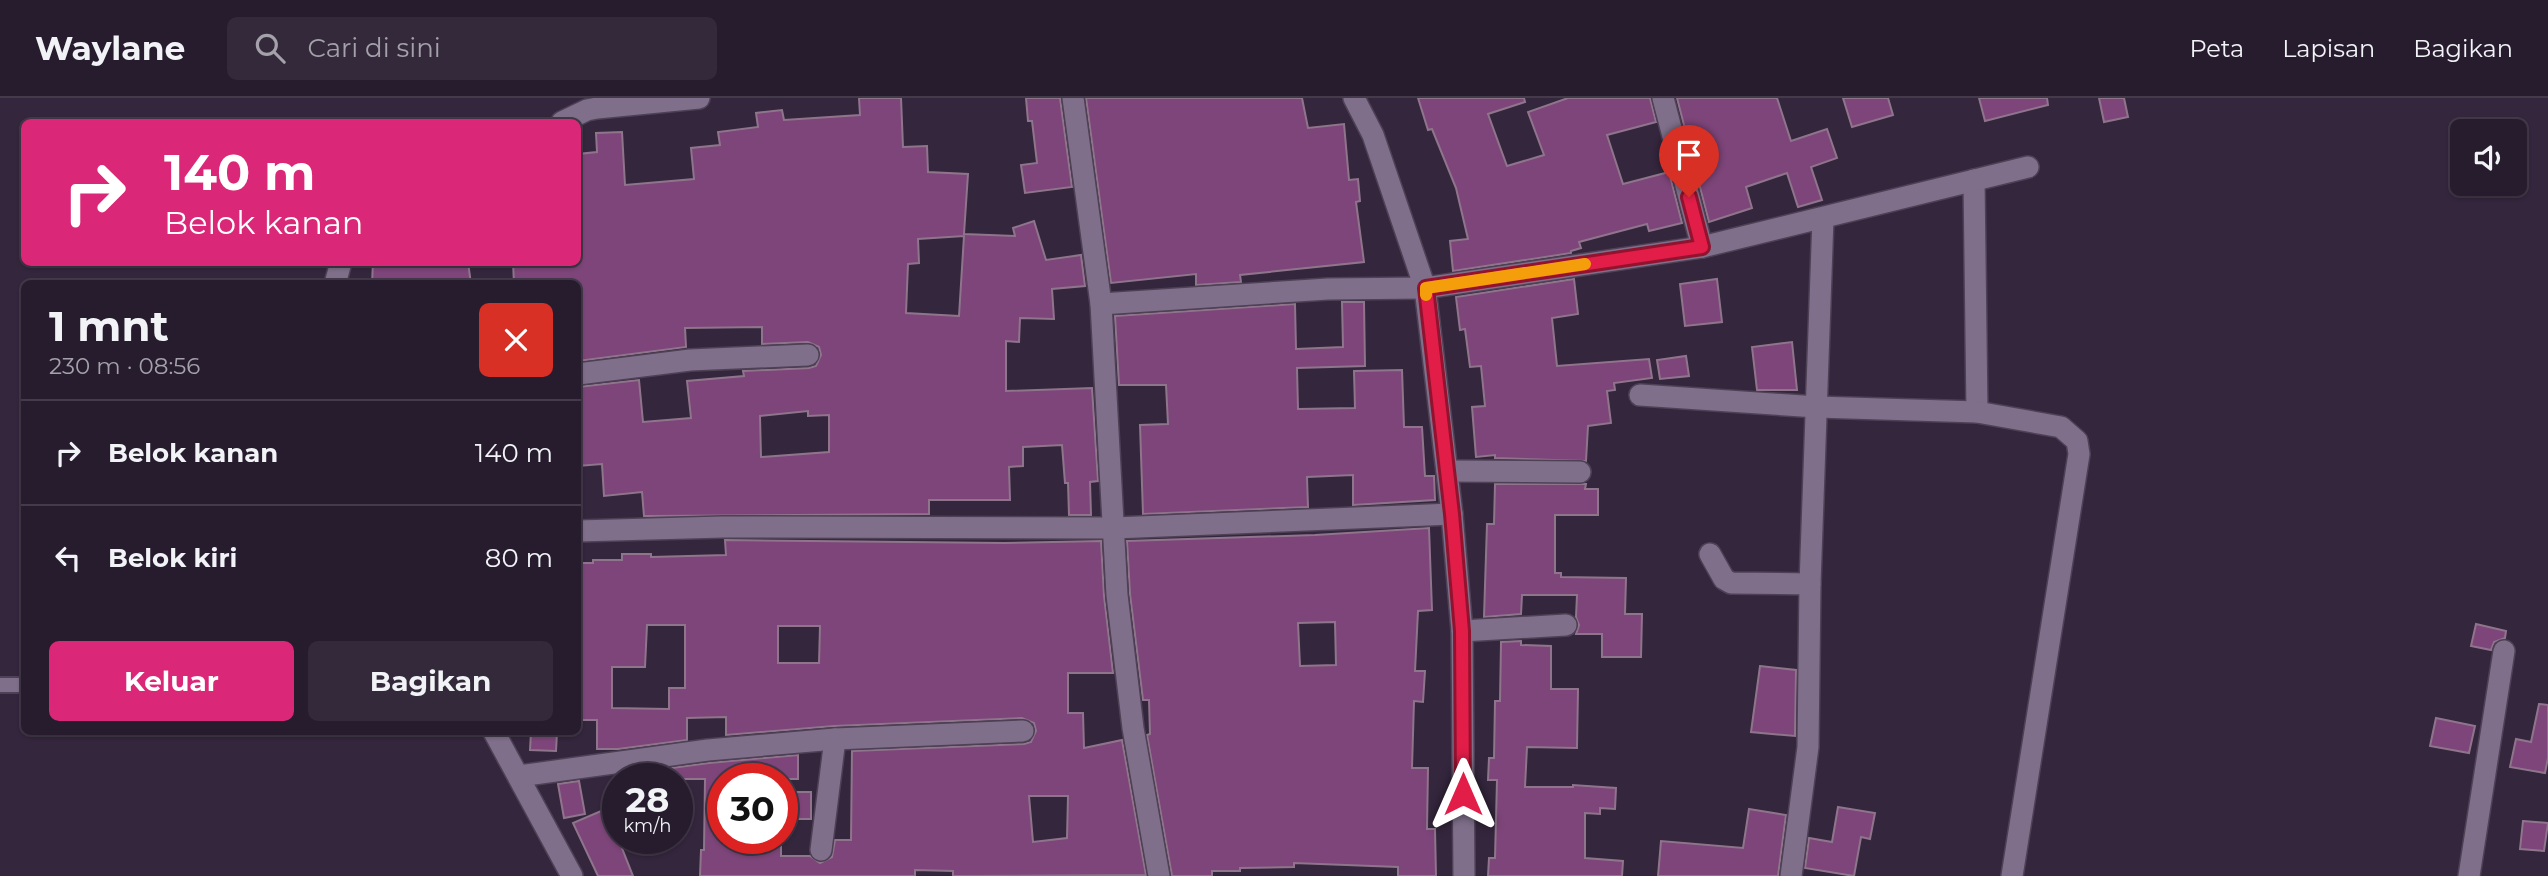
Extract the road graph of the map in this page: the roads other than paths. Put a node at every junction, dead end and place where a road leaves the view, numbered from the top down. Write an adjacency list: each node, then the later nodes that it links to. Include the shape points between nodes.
1 (699, 98): 5 (street, via 597,108)
2 (1073, 98): 11 (street)
3 (1354, 98): 10 (street, via 1373,135)
4 (1663, 98): 9 (street)
5 (568, 119)
6 (2028, 167): 7 (street)
7 (1974, 180): 8 (street); 16 (street)
8 (1823, 218): 9 (street); 15 (street)
9 (1702, 247): 10 (street)
10 (1426, 288): 11 (street, via 1328,289); 17 (street)
11 (1101, 304): 20 (street)
12 (808, 355): 13 (street, via 690,360)
13 (581, 374)
14 (1640, 395): 15 (street)
15 (1817, 407): 16 (street); 23 (street)
16 (1977, 412): 38 (street, via 2060,427 2077,442 2079,454)
17 (1447, 471): 18 (street); 19 (street)
18 (1580, 472)
19 (1452, 514): 20 (street); 25 (street)
20 (1114, 528): 21 (street); 35 (street, via 1133,728)
21 (581, 531)
22 (1710, 554): 23 (street, via 1731,583)
23 (1810, 584): 37 (street, via 1808,747)
24 (1566, 625): 25 (street)
25 (1462, 631): 36 (street)
26 (2504, 650): 39 (street)
27 (0, 685): 28 (lane)
28 (21, 685)
29 (1023, 732): 31 (street)
30 (496, 735): 32 (street)
31 (835, 739): 32 (street, via 708,750); 33 (street)
32 (519, 776): 34 (street)
33 (821, 850)
34 (572, 876)
35 (1160, 876)
36 (1464, 876)
37 (1791, 876)
38 (2012, 876)
39 (2469, 876)

